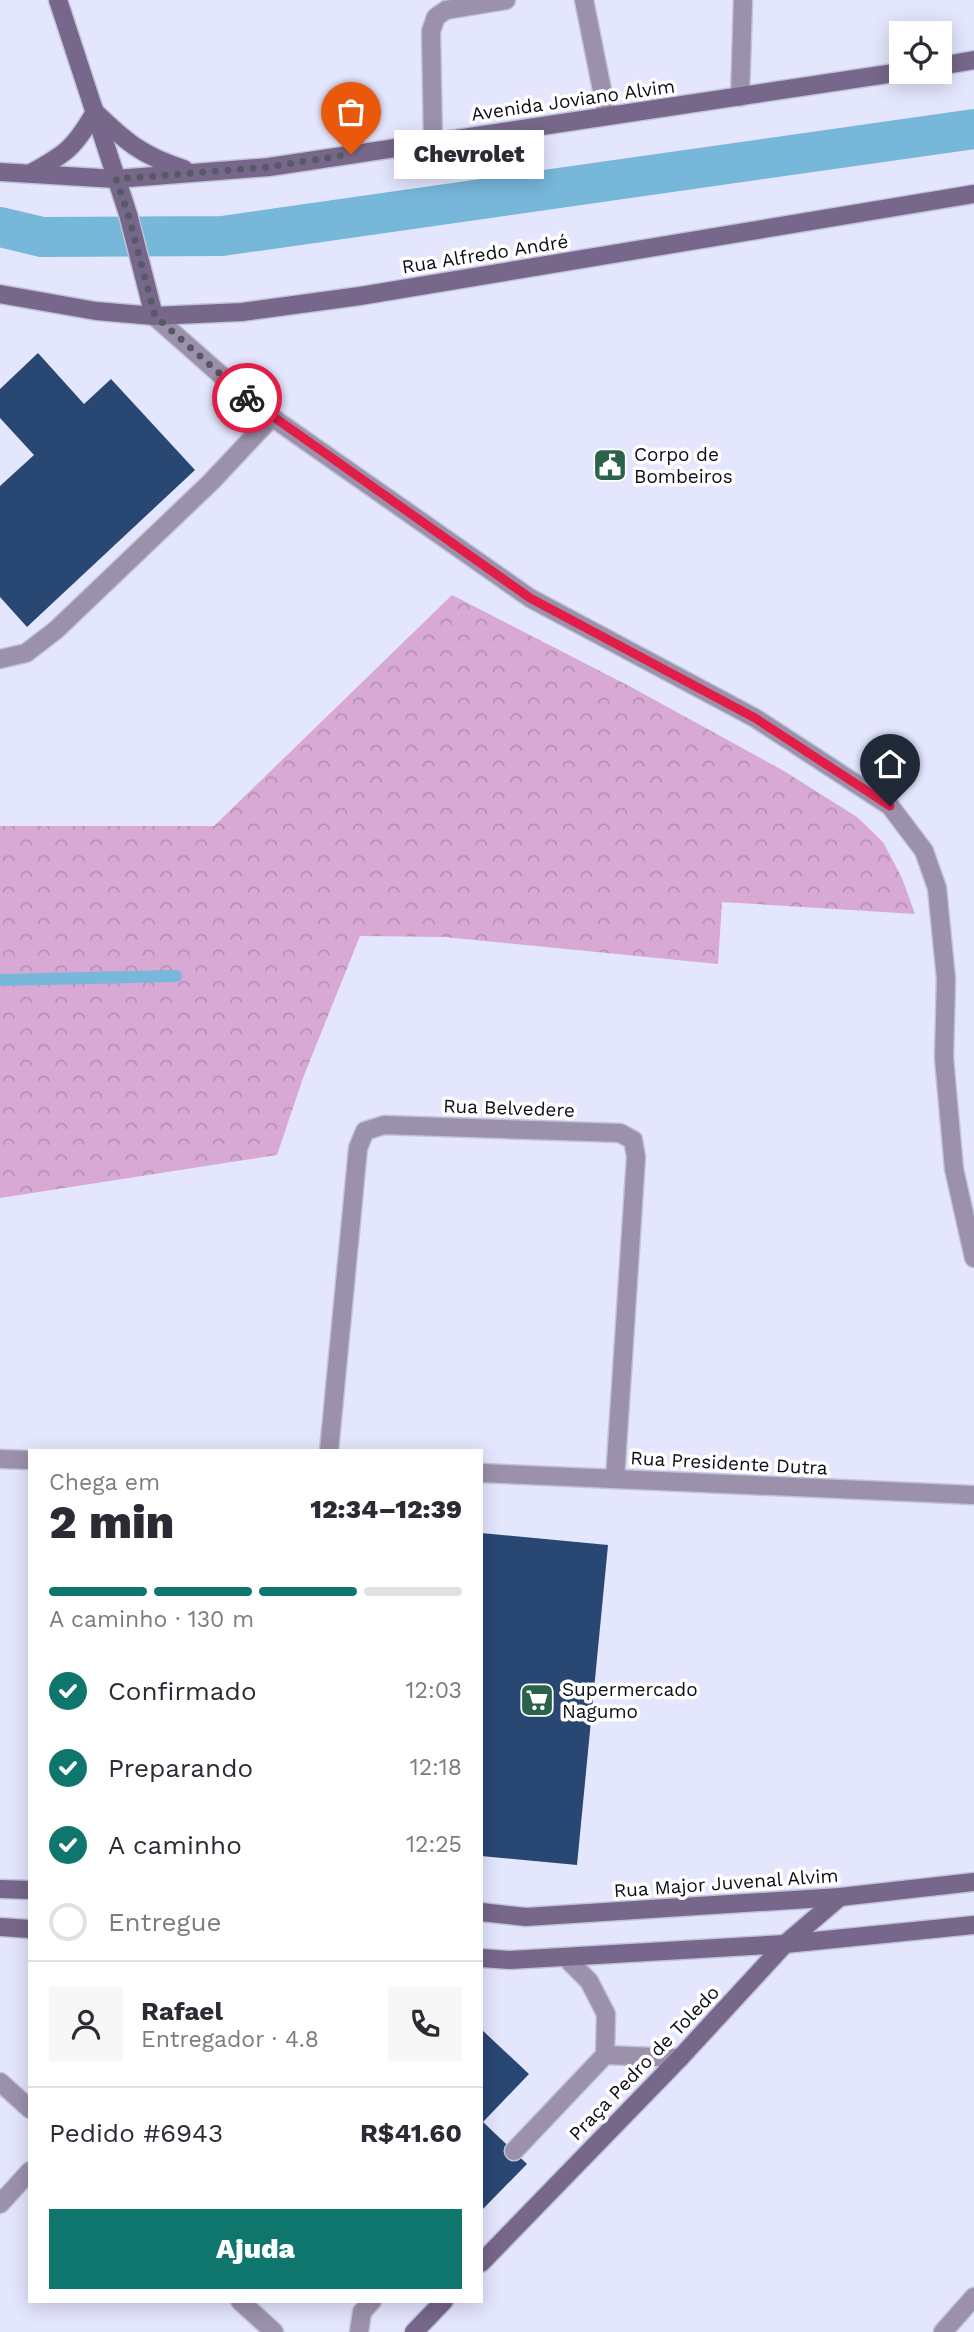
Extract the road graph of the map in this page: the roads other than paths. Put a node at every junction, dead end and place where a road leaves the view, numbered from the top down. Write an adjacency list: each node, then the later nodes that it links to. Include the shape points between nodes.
1 (58, 0): 9 (main road)
2 (506, 0): 11 (street, via 446,9 436,17 431,31)
3 (584, 0): 10 (street)
4 (743, 0): 8 (street)
5 (974, 60): 6 (main road)
6 (952, 63)
7 (889, 74): 8 (main road, Avenida Joviano Alvim)
8 (740, 97): 10 (main road, Avenida Joviano Alvim)
9 (94, 111): 13 (main road, via 125,141 155,160); 14 (main road, via 80,138 62,156); 15 (main road)
10 (607, 115): 11 (main road, Avenida Joviano Alvim)
11 (433, 142): 13 (main road, Avenida Joviano Alvim, via 269,167)
12 (0, 172): 14 (main road, Avenida Joviano Alvim)
13 (194, 173): 15 (main road, Avenida Joviano Alvim)
14 (29, 174): 15 (main road, Avenida Joviano Alvim)
15 (116, 179): 18 (main road)
16 (974, 194): 18 (main road, Rua Alfredo André, via 360,296 242,312)
17 (0, 294): 18 (main road, Rua Alfredo André)
18 (155, 316): 19 (street)
19 (272, 417): 20 (street, via 211,482 55,630 26,653); 21 (street, via 530,598 755,718 890,806 923,851 937,888 954,1169)
20 (0, 659)
21 (974, 1258)
22 (329, 1449): 26 (street, Rua Belvedere, via 358,1147 365,1130 384,1125 620,1133 633,1140 636,1157)
23 (0, 1459): 24 (street)
24 (28, 1460)
25 (483, 1474): 26 (street, Rua Presidente Dutra)
26 (615, 1479): 27 (street, Rua Presidente Dutra)
27 (974, 1495)
28 (974, 1882): 31 (main road, Rua Major Juvenal Alvim)
29 (0, 1889): 30 (main road)
30 (28, 1890)
31 (840, 1896): 32 (main road, Rua Major Juvenal Alvim, via 526,1917); 36 (main road, Praça Pedro de Toledo)
32 (483, 1912)
33 (974, 1925): 36 (main road)
34 (0, 1927): 35 (main road)
35 (28, 1929)
36 (785, 1944): 37 (main road); 40 (main road, Praça Pedro de Toledo)
37 (565, 1957): 38 (main road); 39 (street, via 589,1981 606,2014)
38 (483, 1958)
39 (605, 2055): 40 (street); 43 (street)
40 (680, 2058): 46 (main road, Praça Pedro de Toledo)
41 (0, 2082): 42 (street)
42 (28, 2107)
43 (514, 2151)
44 (28, 2173): 45 (street)
45 (0, 2204)
46 (483, 2261)
47 (974, 2297): 54 (street)
48 (242, 2303): 51 (street)
49 (370, 2303): 52 (street, via 362,2312)
50 (442, 2303): 53 (main road)
51 (274, 2332)
52 (359, 2332)
53 (414, 2332)
54 (943, 2332)

